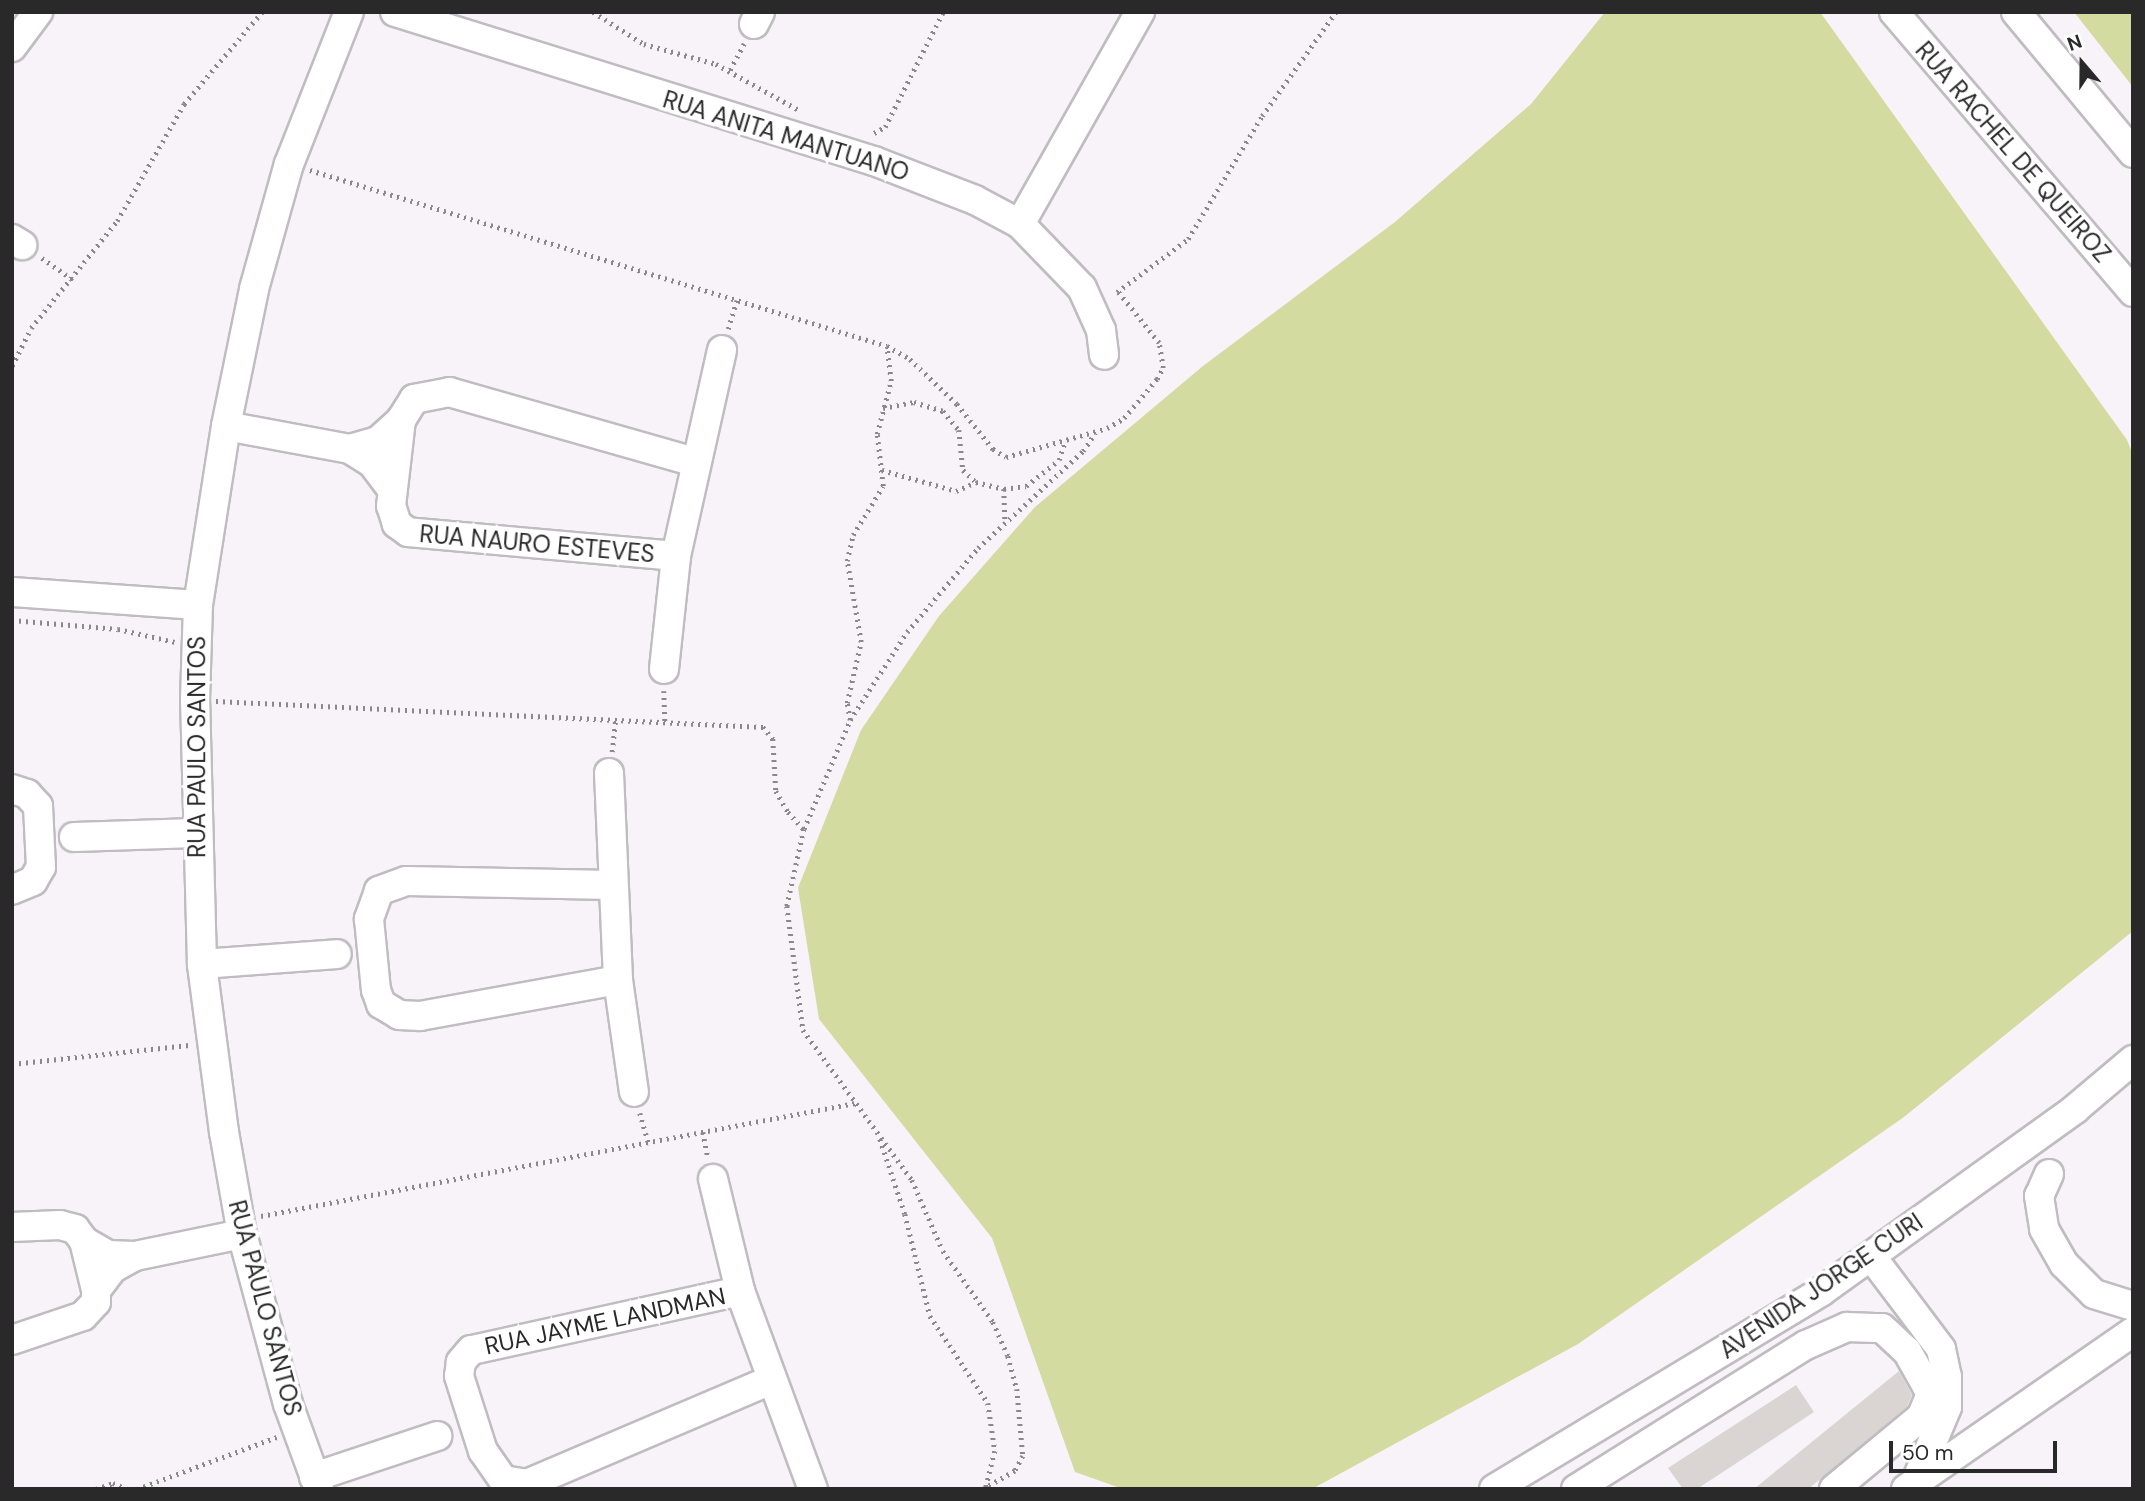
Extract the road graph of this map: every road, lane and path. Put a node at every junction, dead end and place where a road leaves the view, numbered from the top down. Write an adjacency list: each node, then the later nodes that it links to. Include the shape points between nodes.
1 (38, 12): 11 (street)
2 (262, 12): 20 (path, via 184,104 117,221)
3 (349, 12): 17 (street, RUA PAULO SANTOS)
4 (395, 12): 18 (street, RUA ANITA MANTUANO, via 929,180)
5 (593, 12): 13 (path, via 645,44)
6 (943, 12): 15 (path, via 885,127)
7 (1140, 12): 18 (street)
8 (1336, 12): 21 (path, via 1262,116 1188,239)
9 (1894, 12): 22 (street, RUA RACHEL DE QUEIROZ)
10 (2017, 12): 16 (street)
11 (12, 47)
12 (737, 57): 13 (path)
13 (730, 71): 14 (path)
14 (809, 114)
15 (870, 133)
16 (2133, 153)
17 (289, 164): 23 (path); 32 (street, RUA PAULO SANTOS, via 254,289)
18 (1020, 224): 24 (street, RUA ANITA MANTUANO, via 1082,288)
19 (17, 242): 20 (path)
20 (73, 280): 29 (path, via 31,328)
21 (1118, 292): 24 (path); 33 (path, via 1159,343 1163,368 1124,418)
22 (2133, 292)
23 (737, 300): 25 (path); 26 (path)
24 (1094, 310): 28 (street, RUA ANITA MANTUANO)
25 (733, 315)
26 (887, 346): 30 (path, via 891,381); 34 (path, via 910,359 957,404 998,453 1016,456)
27 (722, 350): 36 (street)
28 (1104, 355)
29 (12, 366)
30 (883, 408): 37 (path, via 877,434); 38 (path, via 914,401 943,411 959,430 962,470)
31 (401, 421): 35 (street, via 378,441); 36 (street, via 414,398 449,392); 39 (street, RUA NAURO ESTEVES)
32 (226, 426): 35 (street, RUA NAURO ESTEVES); 44 (street, RUA PAULO SANTOS)
33 (1095, 433): 34 (path); 41 (path, via 1083,451)
34 (1065, 442): 40 (path, via 1059,460 1042,477 1026,486)
35 (350, 449): 39 (street, RUA NAURO ESTEVES, via 372,463)
36 (694, 462): 42 (street)
37 (882, 470): 38 (path, via 956,491); 50 (path, via 883,486 853,534 847,561 861,642 847,703)
38 (976, 482): 40 (path)
39 (391, 488): 42 (street, RUA NAURO ESTEVES, via 393,517 408,532)
40 (1004, 489): 41 (path)
41 (1005, 524): 50 (path, via 907,632)
42 (676, 556): 47 (street)
43 (12, 592): 44 (street)
44 (198, 606): 46 (street, RUA PAULO SANTOS)
45 (12, 620): 46 (path, via 118,629 168,642)
46 (197, 643): 48 (street, RUA PAULO SANTOS)
47 (664, 669)
48 (195, 700): 51 (path); 58 (street, RUA PAULO SANTOS)
49 (665, 705): 52 (path)
50 (850, 720): 57 (path)
51 (615, 721): 52 (path); 53 (path)
52 (665, 723): 57 (path, via 767,729 773,738 776,791)
53 (614, 734)
54 (609, 773): 61 (street)
55 (12, 789): 56 (street, via 34,799)
56 (39, 812): 59 (street, via 57,830); 60 (street)
57 (804, 829): 72 (path, via 787,906 803,1030)
58 (196, 833): 59 (street); 65 (street, RUA PAULO SANTOS)
59 (74, 837): 60 (street, via 58,843)
60 (41, 867): 62 (street, via 33,881)
61 (613, 885): 63 (street, via 406,881 379,891); 66 (street)
62 (12, 890)
63 (369, 919): 64 (street, via 358,939); 67 (street)
64 (337, 954): 65 (street); 67 (street, via 352,963)
65 (202, 964): 68 (street, RUA PAULO SANTOS)
66 (618, 980): 67 (street, via 420,1016 389,1012); 71 (street)
67 (376, 990)
68 (211, 1042): 70 (path); 81 (street, RUA PAULO SANTOS)
69 (2133, 1060): 84 (street, AVENIDA JORGE CURI, via 2075,1109)
70 (12, 1064)
71 (634, 1092)
72 (855, 1103): 74 (path); 75 (path)
73 (645, 1129): 76 (path)
74 (703, 1132): 76 (path); 77 (path)
75 (878, 1135): 100 (path, via 905,1214 930,1316 988,1403 995,1451); 100 (path, via 912,1180 943,1251 993,1322 1008,1356 1017,1389 1023,1456 1015,1471)
76 (649, 1144): 81 (path)
77 (706, 1144)
78 (2049, 1174): 87 (street, via 2039,1196 2044,1229 2064,1264 2094,1294)
79 (713, 1179): 86 (street)
80 (12, 1227): 82 (street, via 60,1225 75,1229)
81 (241, 1227): 83 (street); 92 (street, RUA PAULO SANTOS)
82 (84, 1241): 83 (street, via 101,1253); 85 (street)
83 (135, 1256): 85 (street, via 112,1269)
84 (1871, 1256): 93 (street, AVENIDA JORGE CURI, via 1822,1292); 98 (street, via 1941,1349 1947,1377 1947,1407)
85 (96, 1290): 89 (street, via 96,1302 83,1316)
86 (740, 1291): 90 (street); 91 (street, RUA JAYME LANDMAN, via 483,1345 461,1362)
87 (2133, 1306)
88 (2133, 1332): 98 (street)
89 (12, 1340)
90 (771, 1380): 95 (street, RUA JAYME LANDMAN, via 527,1483 503,1480); 104 (street)
91 (462, 1390): 94 (street, RUA JAYME LANDMAN, via 456,1412); 95 (street, RUA JAYME LANDMAN)
92 (298, 1431): 97 (street, RUA PAULO SANTOS); 103 (path)
93 (1589, 1433): 96 (street); 105 (street, AVENIDA JORGE CURI)
94 (437, 1436): 95 (street, via 466,1439); 97 (street)
95 (483, 1451)
96 (1614, 1468): 99 (street); 106 (street, via 1806,1345 1847,1327 1882,1328 1907,1351 1931,1394 1921,1417)
97 (317, 1483)
98 (1911, 1485)
99 (1585, 1487)
100 (985, 1488)
101 (96, 1489): 102 (path, via 113,1483)
102 (127, 1489)
103 (136, 1489)
104 (813, 1489)
105 (1494, 1489)
106 (1835, 1489)

